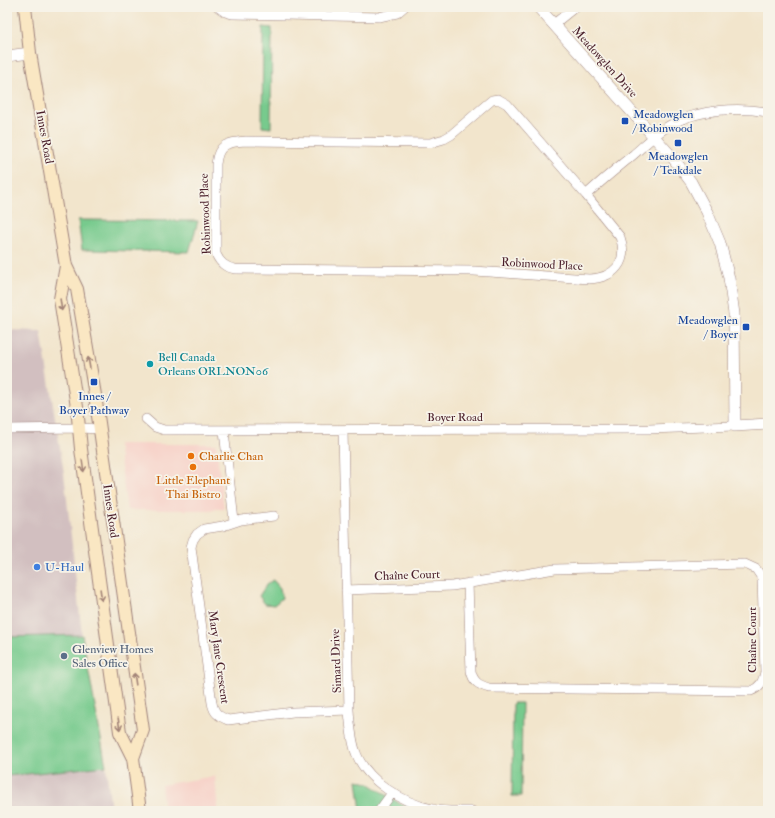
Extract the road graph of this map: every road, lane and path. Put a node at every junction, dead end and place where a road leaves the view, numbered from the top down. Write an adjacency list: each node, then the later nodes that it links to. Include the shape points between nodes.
1 (25, 7): 7 (main road, Innes Road)
2 (218, 7): 3 (street, via 232,14 379,17 390,16)
3 (404, 7)
4 (538, 7): 6 (street, Meadowglen Drive)
5 (575, 7): 6 (street)
6 (554, 24): 10 (street, Meadowglen Drive)
7 (30, 53): 8 (street); 12 (main road, Innes Road)
8 (7, 56)
9 (768, 112): 10 (street, via 722,110 697,114 674,123)
10 (655, 137): 11 (street); 15 (street, Meadowglen Drive, via 691,182 720,243 729,278 734,314)
11 (586, 194): 11 (street, Robinwood Place, via 507,104 498,99 492,100 444,139 430,143 227,144 217,155 216,254 223,265 235,269 474,271 598,278 615,269 622,257 622,244 615,229)
12 (66, 266): 16 (main road, Innes Road, one-way to 16, via 60,299); 18 (main road, Innes Road, one-way to 12, via 77,289)
13 (146, 419): 20 (street, Boyer Road, via 155,427 164,430)
14 (768, 424): 15 (street, Boyer Road)
15 (735, 426): 19 (street, Boyer Road, via 649,429)
16 (79, 428): 17 (street); 18 (street); 26 (main road, Innes Road, one-way to 26, via 120,732)
17 (7, 429)
18 (100, 429): 26 (main road, Innes Road, one-way to 18, via 143,730)
19 (343, 430): 20 (street, Boyer Road); 24 (street, Simard Drive)
20 (224, 431): 22 (street)
21 (274, 516): 22 (street, Mary Jane Crescent)
22 (234, 522): 25 (street, Mary Jane Crescent, via 204,529 197,534 191,547 214,711 228,720 293,712)
23 (468, 583): 23 (street, Chaîne Court, via 471,671 474,681 480,686 751,691 758,688 766,672 762,578 756,569 745,564 556,569); 24 (street, Chaîne Court, via 452,586)
24 (346, 590): 25 (street, Simard Drive)
25 (349, 710): 27 (street, Simard Drive, via 356,753 371,774)
26 (133, 758): 28 (main road, Innes Road)
27 (392, 793): 29 (street); 30 (street, Simard Drive, via 408,802 431,809)
28 (140, 811)
29 (379, 811)
30 (472, 811)

